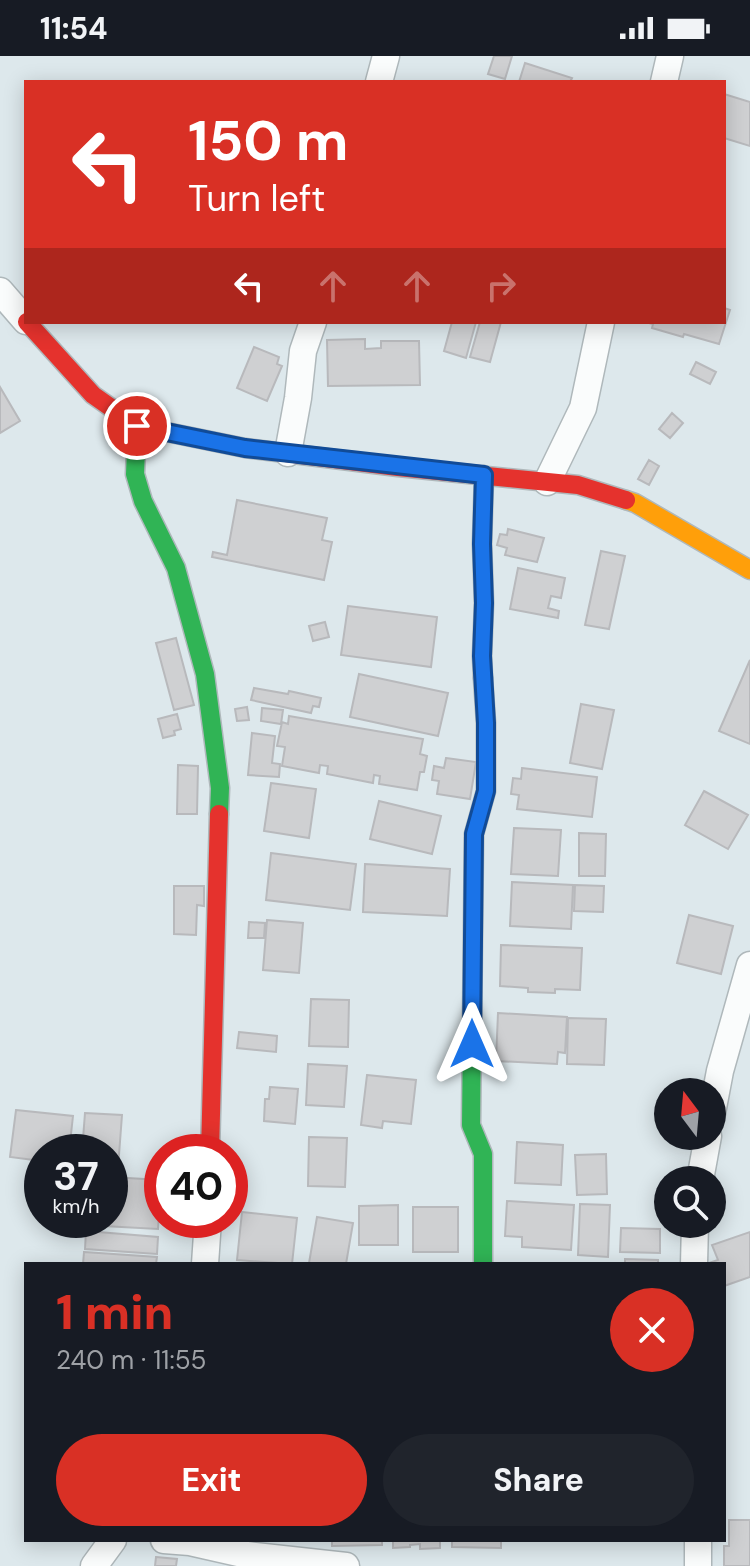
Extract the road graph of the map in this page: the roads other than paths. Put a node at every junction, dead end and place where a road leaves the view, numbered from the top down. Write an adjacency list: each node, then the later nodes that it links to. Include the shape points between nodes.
1 (386, 56): 3 (street)
2 (670, 56): 4 (street)
3 (380, 80)
4 (664, 80)
5 (0, 291): 6 (street)
6 (24, 320)
7 (28, 324): 10 (street, via 93,395)
8 (312, 324): 11 (street, via 303,351)
9 (601, 324): 13 (street, via 583,408)
10 (137, 426): 11 (street); 17 (street, via 135,474 176,568 201,659 220,788)
11 (288, 453): 12 (street)
12 (484, 475): 13 (street); 21 (street, via 486,791 474,834 471,1125 483,1154)
13 (547, 482): 14 (street, via 578,485 635,503)
14 (750, 570)
15 (750, 965): 16 (street)
16 (719, 1078)
17 (210, 1134)
18 (207, 1238): 20 (street)
19 (695, 1238): 22 (street)
20 (205, 1262)
21 (483, 1262)
22 (694, 1262)
23 (112, 1542): 26 (street)
24 (190, 1542): 27 (street, via 247,1555)
25 (698, 1542): 28 (street)
26 (94, 1566)
27 (346, 1566)
28 (698, 1566)

